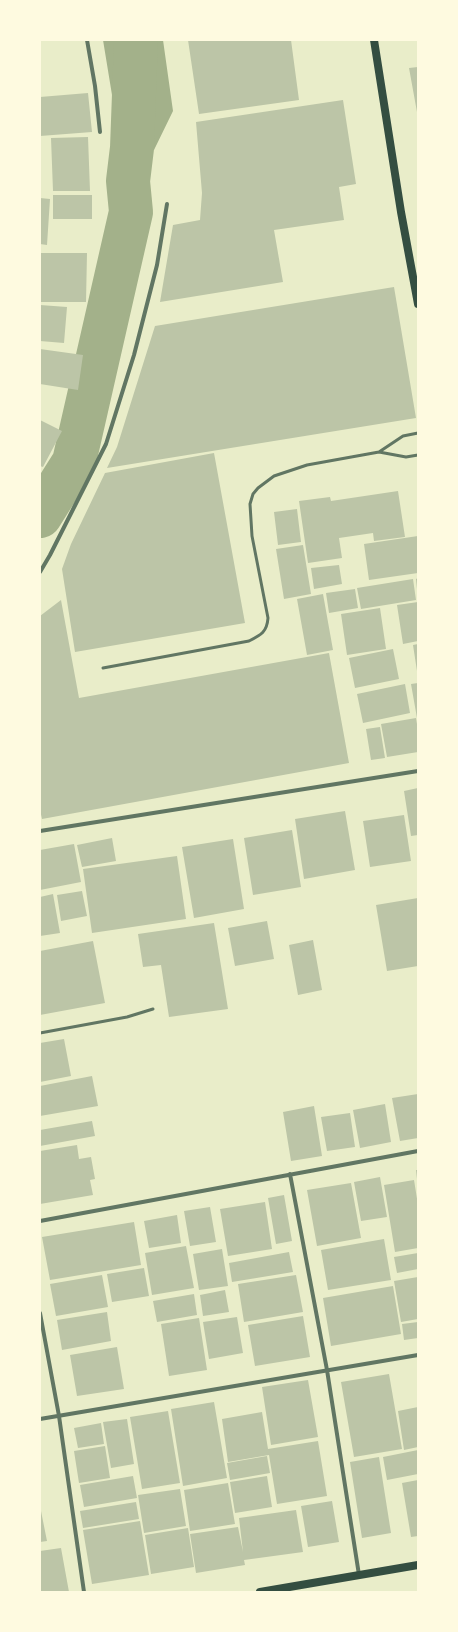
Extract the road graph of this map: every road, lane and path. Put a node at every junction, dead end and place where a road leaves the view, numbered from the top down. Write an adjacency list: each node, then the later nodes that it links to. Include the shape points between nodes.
1 (87, 40): 3 (street)
2 (374, 40): 5 (main road)
3 (100, 132)
4 (166, 204): 9 (street, via 158,265 134,355 106,444)
5 (418, 304)
6 (418, 433): 7 (lane, via 403,436)
7 (379, 452): 8 (lane, via 406,457); 10 (lane, via 307,465 274,476 253,494 250,504 252,536 268,618 267,627 262,634 249,641)
8 (418, 455)
9 (40, 572)
10 (103, 668)
11 (418, 771): 12 (street)
12 (40, 831)
13 (153, 1009): 14 (lane, via 127,1017)
14 (40, 1033)
15 (418, 1151): 16 (street)
16 (290, 1174): 17 (street); 20 (street)
17 (40, 1221)
18 (40, 1313): 21 (street)
19 (418, 1355): 20 (street)
20 (327, 1370): 21 (street); 24 (street)
21 (59, 1416): 22 (street); 26 (street)
22 (40, 1419)
23 (418, 1565): 24 (main road)
24 (359, 1575): 25 (main road)
25 (280, 1590): 27 (main road)
26 (84, 1592)
27 (260, 1592)

